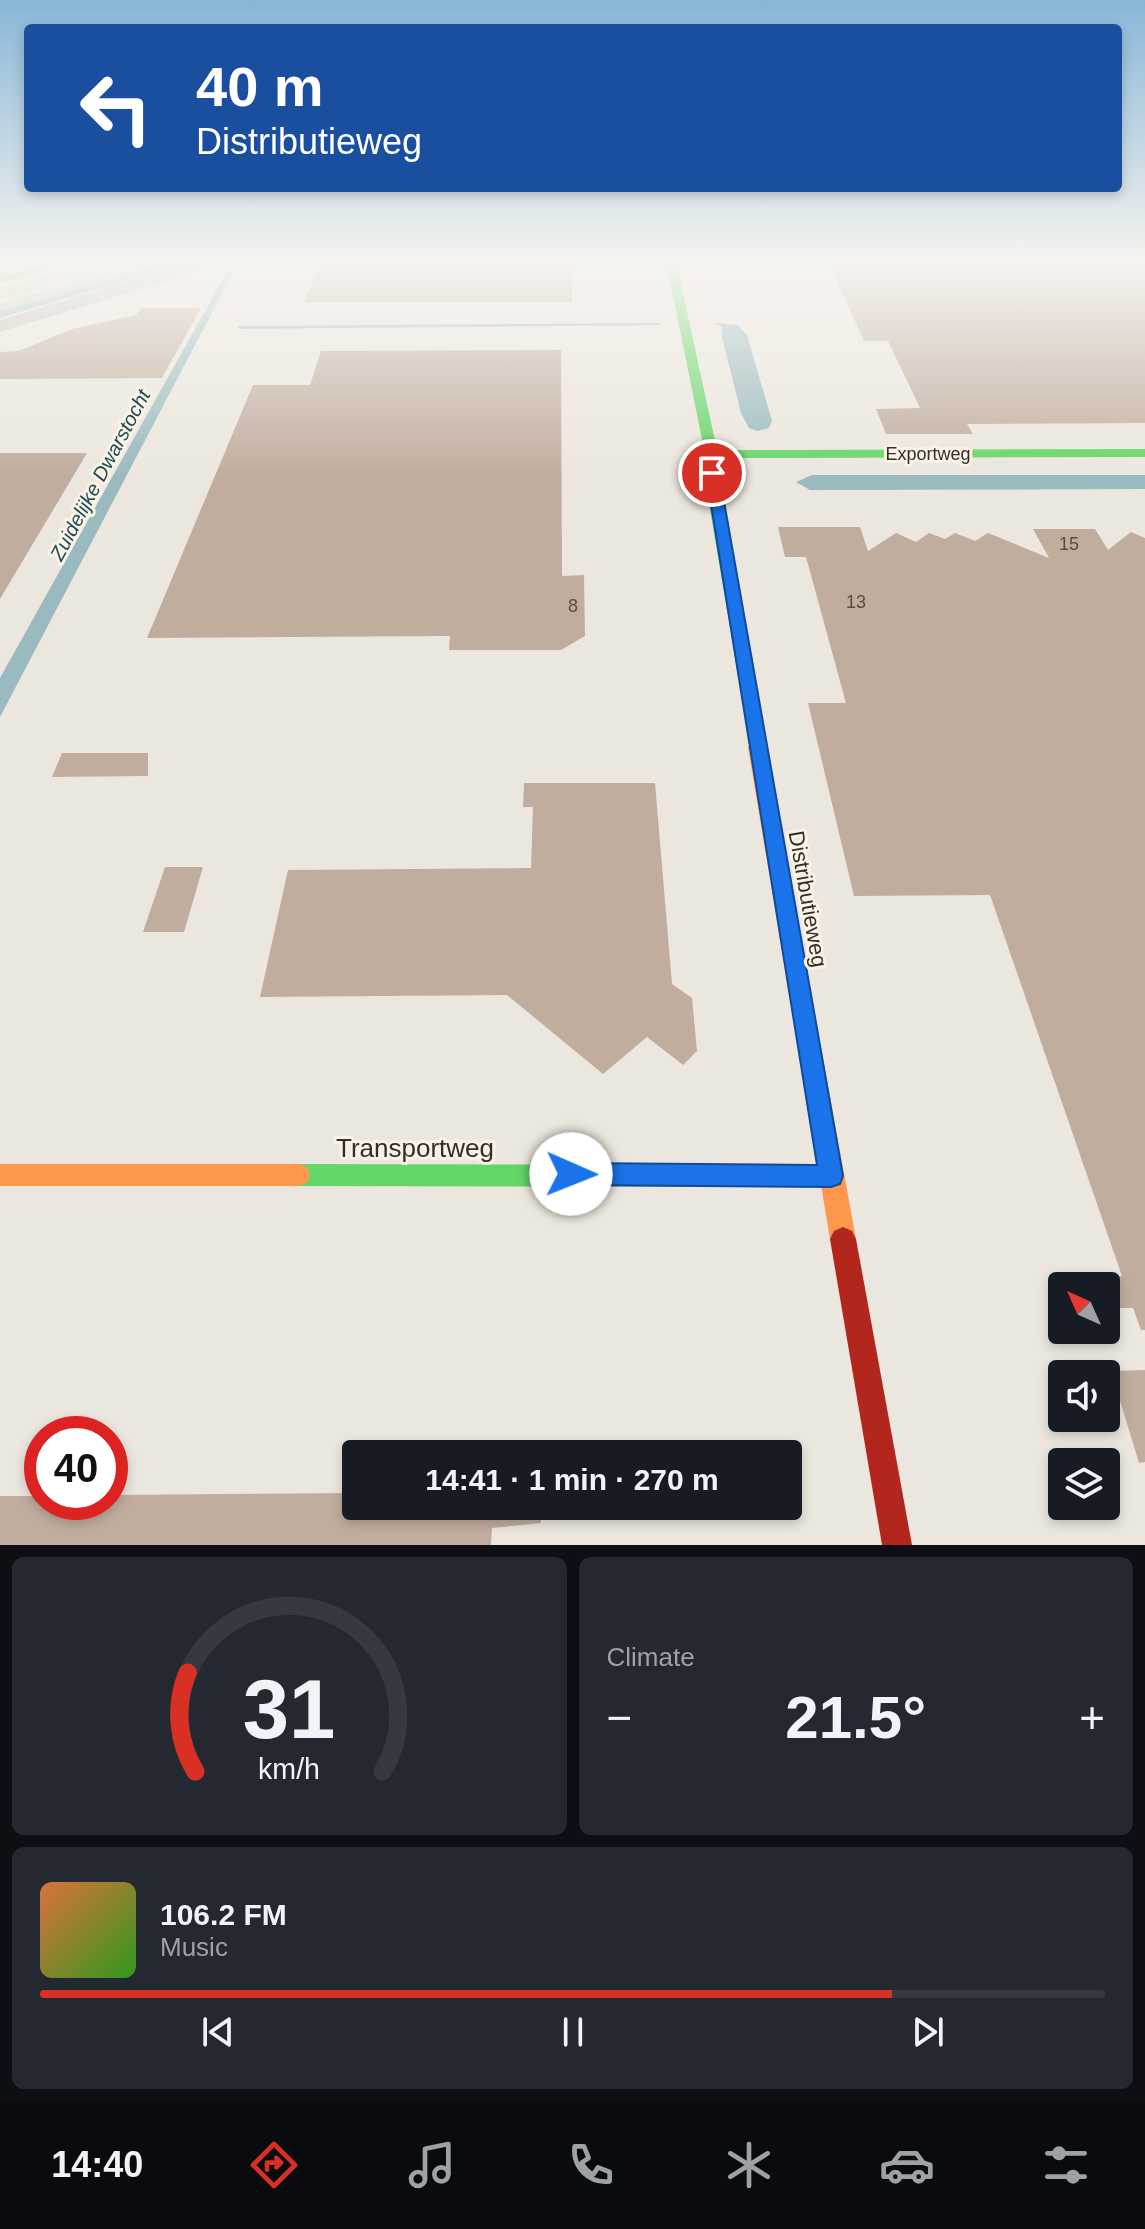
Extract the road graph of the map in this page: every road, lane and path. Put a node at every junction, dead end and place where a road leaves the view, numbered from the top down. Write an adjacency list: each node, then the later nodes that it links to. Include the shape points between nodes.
1 (686, 333): 3 (main road, Distributieweg)
2 (1145, 453): 3 (main road, Exportweg)
3 (711, 454): 5 (main road, Distributieweg)
4 (0, 1175): 5 (main road, Transportweg)
5 (831, 1176): 6 (main road, Distributieweg)
6 (897, 1545)

